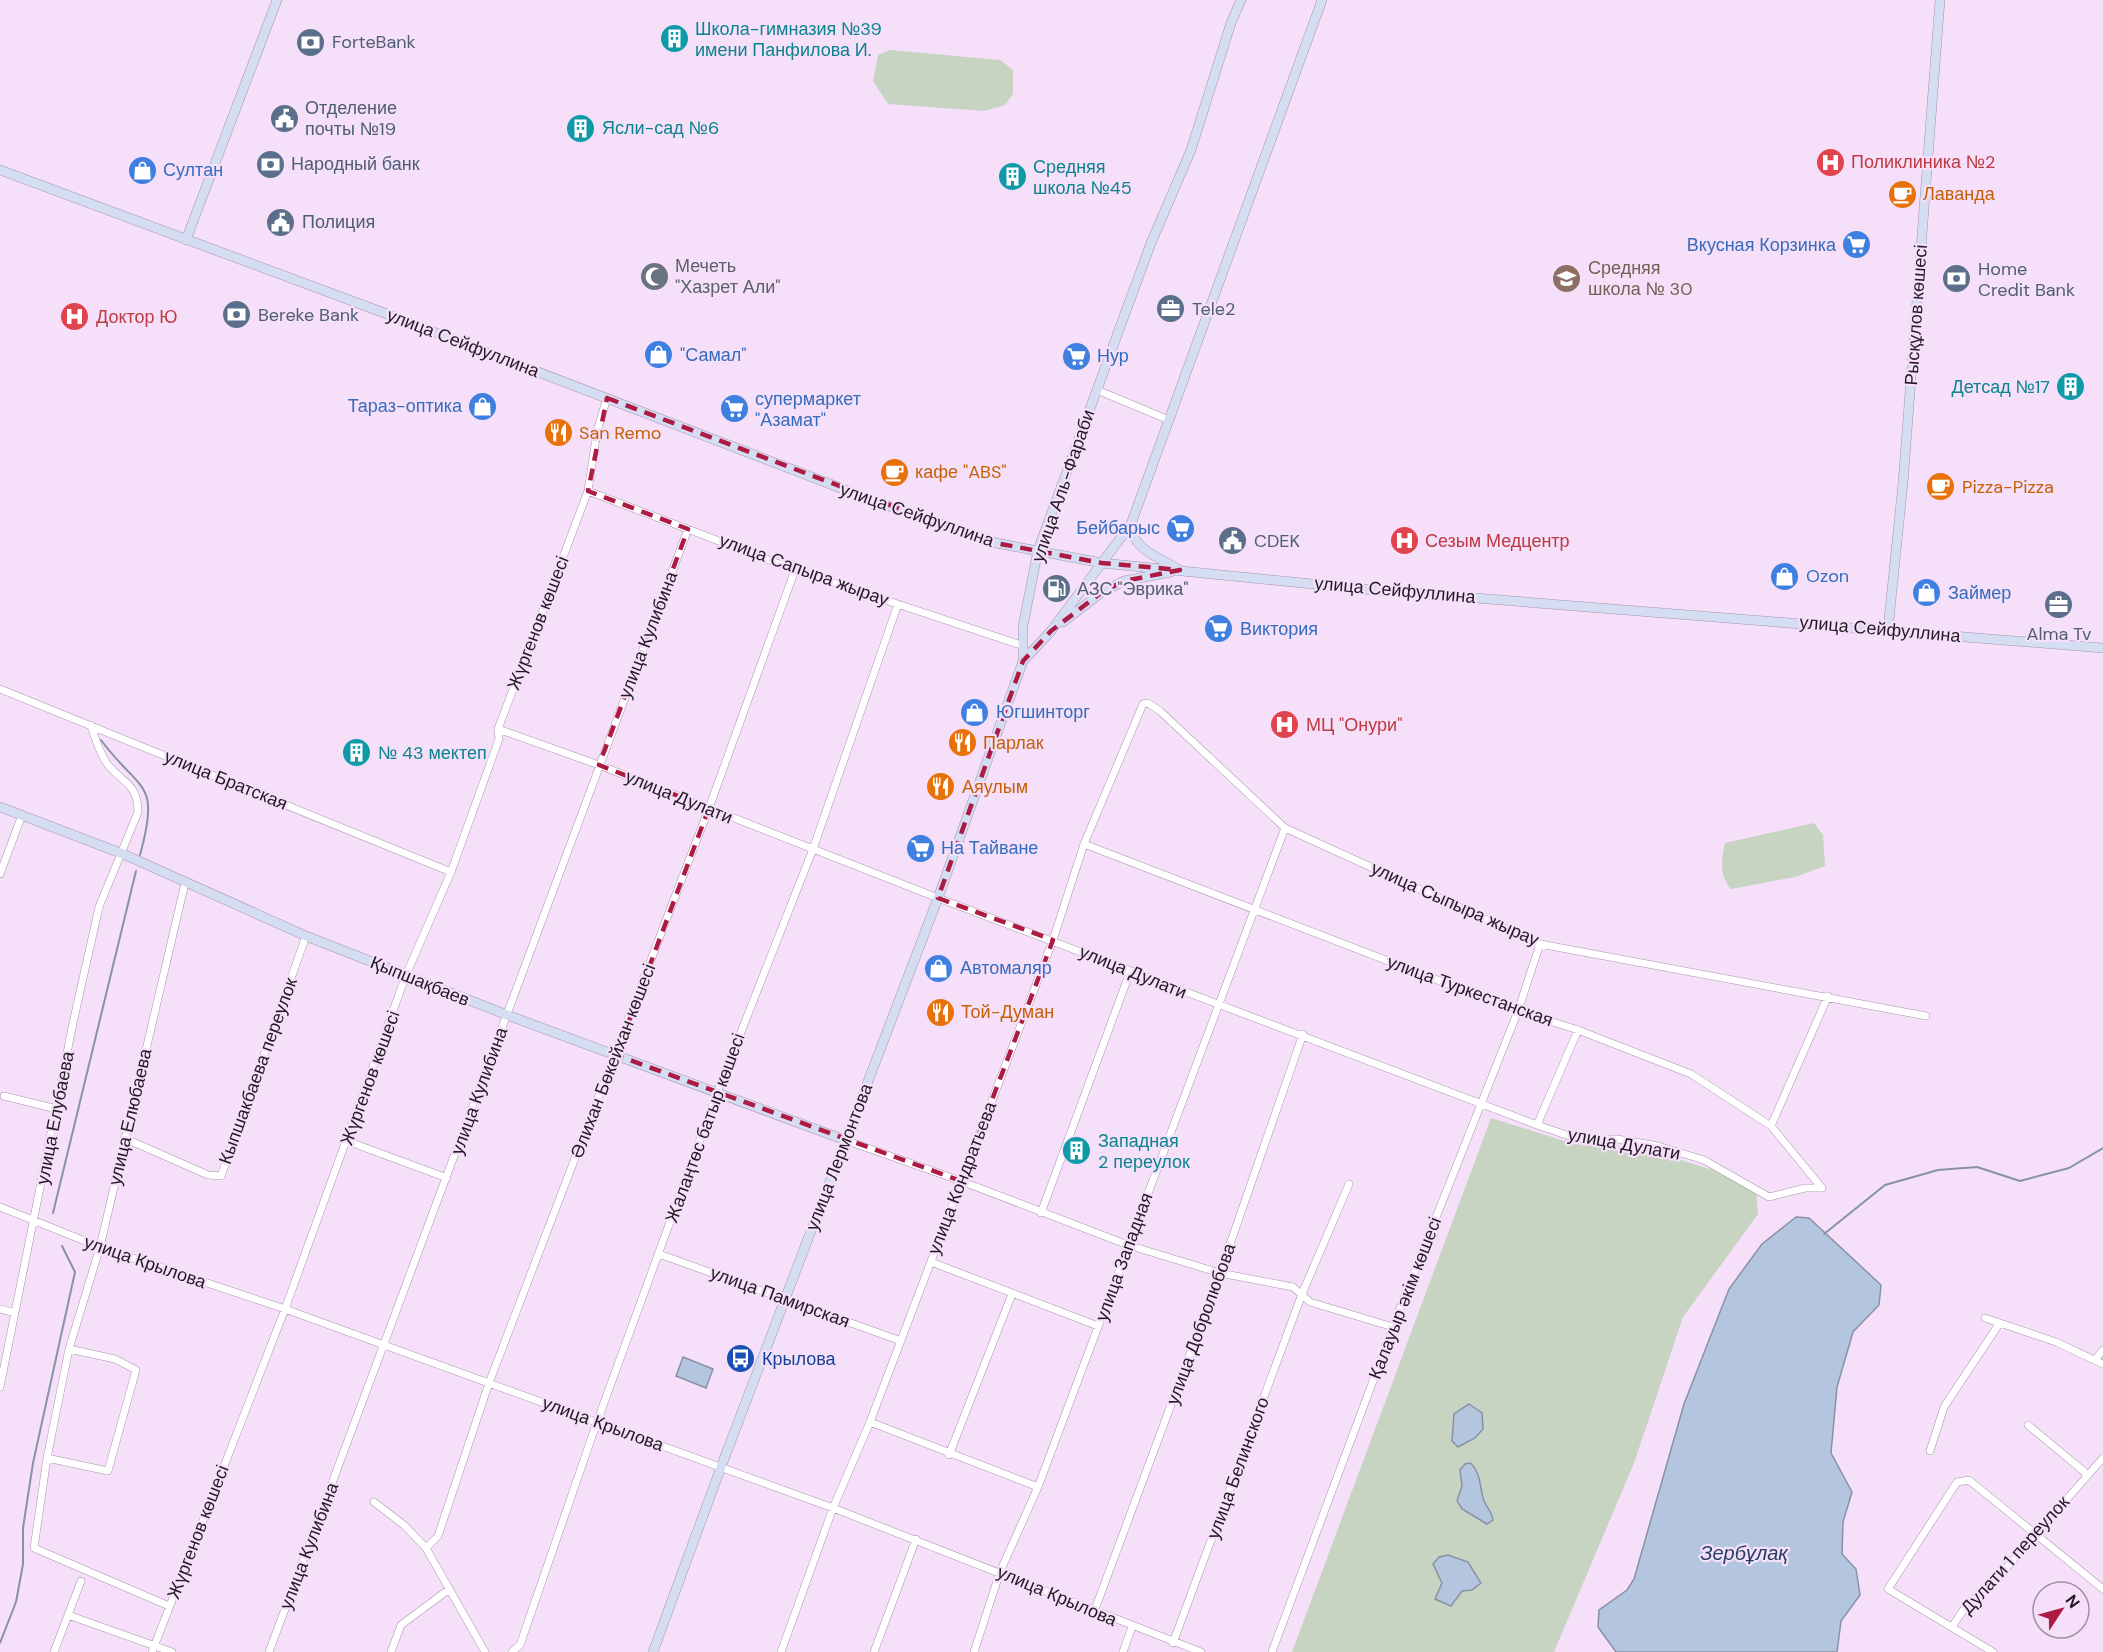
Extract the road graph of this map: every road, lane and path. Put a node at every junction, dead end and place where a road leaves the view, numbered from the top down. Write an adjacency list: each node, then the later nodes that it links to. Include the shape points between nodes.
1 (277, 0): 6 (street)
2 (1241, 0): 7 (street, улица Аль-Фараби, via 1191,150 1151,243)
3 (1940, 0): 18 (street, Рысқұлов көшесі, via 1904,473)
4 (1319, 1): 9 (street)
5 (0, 170): 6 (street, улица Сейфуллина)
6 (186, 240): 8 (street, улица Сейфуллина)
7 (1097, 390): 9 (street); 13 (street, улица Аль-Фараби)
8 (607, 398): 10 (street, Жүргенов көшесі, via 597,431); 13 (street, улица Сейфуллина, via 985,541)
9 (1169, 420): 11 (street)
10 (588, 491): 12 (street, улица Сапыра жырау); 26 (street, Жүргенов көшесі)
11 (1131, 524): 14 (street); 16 (street, via 1131,535 1137,545)
12 (688, 529): 15 (street, улица Сапыра жырау); 27 (street, улица Кулибина)
13 (1038, 550): 14 (street, улица Сейфуллина); 20 (street, улица Аль-Фараби)
14 (1102, 563): 16 (street, улица Сейфуллина); 19 (street)
15 (795, 570): 17 (street, улица Сапыра жырау); 29 (street, Әлихан Бөкейхан көшесі)
16 (1180, 570): 18 (street, улица Сейфуллина, via 1362,589); 19 (street, via 1124,581 1102,592)
17 (898, 604): 20 (street, улица Сапыра жырау); 33 (street, Жалаңтөс батыр көшесі)
18 (1888, 629): 21 (street, улица Сейфуллина)
19 (1052, 631): 22 (street)
20 (1021, 645): 22 (street, улица Аль-Фараби)
21 (2103, 648)
22 (1023, 662): 38 (street, улица Лермонтова)
23 (0, 689): 25 (street, улица Братская)
24 (1143, 704): 31 (street, улица Сыпыра жырау, via 1148,702 1160,711); 32 (street, улица Кондратьева)
25 (91, 725): 34 (street, улица Елубаева, via 108,765 138,798 138,812); 35 (street, улица Братская)
26 (498, 729): 27 (street, улица Дулати); 35 (street, Жүргенов көшесі, via 499,739)
27 (599, 765): 29 (street, улица Дулати); 48 (street, улица Кулибина)
28 (0, 807): 30 (street, Қыпшақбаев)
29 (709, 808): 33 (street, улица Дулати); 52 (street, Әлихан Бөкейхан көшесі)
30 (22, 815): 34 (street, Қыпшақбаев); 36 (street)
31 (1284, 828): 39 (street, улица Западная); 42 (street, улица Сыпыра жырау)
32 (1084, 844): 39 (street, улица Туркестанская); 41 (street, улица Кондратьева)
33 (813, 849): 38 (street, улица Дулати); 53 (street, Жалаңтөс батыр көшесі)
34 (123, 854): 37 (street, Қыпшақбаев); 56 (street, улица Елубаева, via 99,908)
35 (451, 872): 44 (street, Жүргенов көшесі)
36 (0, 874)
37 (185, 884): 40 (street, Қыпшақбаев); 59 (street, улица Елюбаева)
38 (938, 898): 41 (street, улица Дулати); 60 (street, улица Лермонтова)
39 (1254, 909): 46 (street, улица Западная); 47 (street, улица Туркестанская)
40 (306, 936): 44 (street, Қыпшақбаев); 59 (street, Кыпшакбаева переулок, via 221,1176 208,1175)
41 (1053, 940): 43 (street, улица Дулати); 63 (street, улица Кондратьева)
42 (1539, 944): 45 (street, улица Сыпыра жырау); 47 (street, Қалауыр әкім көшесі)
43 (1130, 972): 46 (street, улица Дулати); 67 (street)
44 (406, 975): 48 (street, Қыпшақбаев); 61 (street, Жүргенов көшесі)
45 (1828, 996): 49 (street, улица Сыпыра жырау); 58 (street)
46 (1219, 1006): 51 (street, улица Дулати); 69 (street, улица Западная)
47 (1518, 1011): 50 (street, улица Туркестанская); 55 (street, Қалауыр әкім көшесі)
48 (507, 1015): 52 (street, Қыпшақбаев); 62 (street, улица Кулибина)
49 (1926, 1016)
50 (1578, 1030): 57 (street); 58 (street, улица Туркестанская, via 1691,1074)
51 (1303, 1034): 55 (street, улица Дулати); 73 (street, улица Добролюбова)
52 (616, 1056): 53 (street, Қыпшақбаев); 90 (street, Әлихан Бөкейхан көшесі)
53 (717, 1093): 60 (street, Қыпшақбаев); 71 (street, Жалаңтөс батыр көшесі)
54 (4, 1096): 56 (street)
55 (1479, 1104): 57 (street, улица Дулати); 83 (street, Қалауыр әкім көшесі)
56 (57, 1109): 68 (street, улица Елубаева)
57 (1537, 1125): 65 (street, улица Дулати, via 1578,1139 1658,1146 1704,1160 1769,1197)
58 (1771, 1126): 65 (street, улица Туркестанская)
59 (124, 1138): 70 (street, улица Елюбаева)
60 (845, 1140): 63 (street); 76 (street, улица Лермонтова)
61 (347, 1141): 62 (street); 77 (street, Жүргенов көшесі)
62 (447, 1178): 85 (street, улица Кулибина)
63 (961, 1180): 67 (street); 72 (street, улица Кондратьева)
64 (1349, 1184): 75 (street, улица Белинского)
65 (1822, 1188)
66 (0, 1207): 68 (street, улица Крылова)
67 (1041, 1213): 69 (street)
68 (35, 1222): 70 (street, улица Крылова); 79 (street, улица Елубаева)
69 (1128, 1245): 73 (street); 82 (street, улица Западная)
70 (100, 1248): 77 (street, улица Крылова); 86 (street, улица Елюбаева)
71 (659, 1254): 76 (street, улица Памирская); 92 (street, Жалаңтөс батыр көшесі)
72 (931, 1262): 74 (street); 84 (street, улица Кондратьева)
73 (1220, 1273): 75 (street, via 1282,1284); 112 (street, улица Добролюбова)
74 (1012, 1294): 82 (street); 96 (street)
75 (1302, 1294): 83 (street, via 1320,1306); 116 (street, улица Белинского)
76 (785, 1299): 84 (street, улица Памирская); 99 (street, улица Лермонтова)
77 (285, 1308): 85 (street, улица Крылова); 111 (street, Жүргенов көшесі)
78 (0, 1309): 79 (street)
79 (15, 1313): 91 (street, улица Елубаева)
80 (1985, 1318): 81 (street)
81 (2000, 1323): 88 (street); 95 (street, via 1944,1407)
82 (1098, 1326): 101 (street, улица Западная)
83 (1393, 1327): 130 (street, Қалауыр әкім көшесі)
84 (901, 1341): 93 (street, улица Кондратьева)
85 (385, 1345): 90 (street, улица Крылова); 120 (street, улица Кулибина)
86 (69, 1348): 97 (street, улица Елюбаева); 97 (street, via 115,1359 136,1370 108,1471)
87 (2103, 1350): 88 (street)
88 (2095, 1360): 89 (street)
89 (2103, 1364)
90 (489, 1383): 92 (street, улица Крылова); 106 (street, Әлихан Бөкейхан көшесі, via 438,1536)
91 (0, 1387)
92 (597, 1422): 99 (street, улица Крылова); 123 (street, Жалаңтөс батыр көшесі, via 520,1644)
93 (870, 1422): 96 (street); 103 (street, улица Кондратьева)
94 (2028, 1425): 100 (street)
95 (1930, 1451)
96 (949, 1455): 101 (street)
97 (47, 1458): 111 (street, улица Елюбаева, via 34,1548)
98 (2103, 1458): 100 (street, Дулати 1 переулок)
99 (721, 1467): 103 (street, улица Крылова); 124 (street, улица Лермонтова)
100 (2087, 1474): 104 (street, Дулати 1 переулок)
101 (1038, 1487): 107 (street, улица Западная)
102 (374, 1502): 106 (street)
103 (833, 1508): 105 (street, улица Крылова); 125 (street, улица Кондратьева)
104 (2035, 1535): 109 (street); 115 (street, Дулати 1 переулок, via 1993,1583 1966,1606); 115 (street, via 1969,1480 1957,1482 1888,1589)
105 (915, 1539): 107 (street, улица Крылова); 126 (street)
106 (426, 1548): 110 (street)
107 (1000, 1572): 112 (street, улица Крылова); 127 (street, улица Западная)
108 (81, 1581): 113 (street)
109 (2103, 1588)
110 (448, 1590): 121 (street, via 401,1625); 122 (street)
111 (170, 1606): 117 (street, Жүргенов көшесі)
112 (1094, 1612): 114 (street, улица Крылова)
113 (68, 1615): 117 (street); 118 (street)
114 (1132, 1627): 116 (street, улица Крылова); 128 (street)
115 (1952, 1627): 131 (street)
116 (1173, 1642): 129 (street, улица Крылова)
117 (153, 1649): 119 (street)
118 (54, 1652)
119 (172, 1652)
120 (269, 1652)
121 (392, 1652)
122 (485, 1652)
123 (512, 1652)
124 (653, 1652)
125 (781, 1652)
126 (873, 1652)
127 (974, 1652)
128 (1123, 1652)
129 (1201, 1652)
130 (1272, 1652)
131 (1993, 1652)

